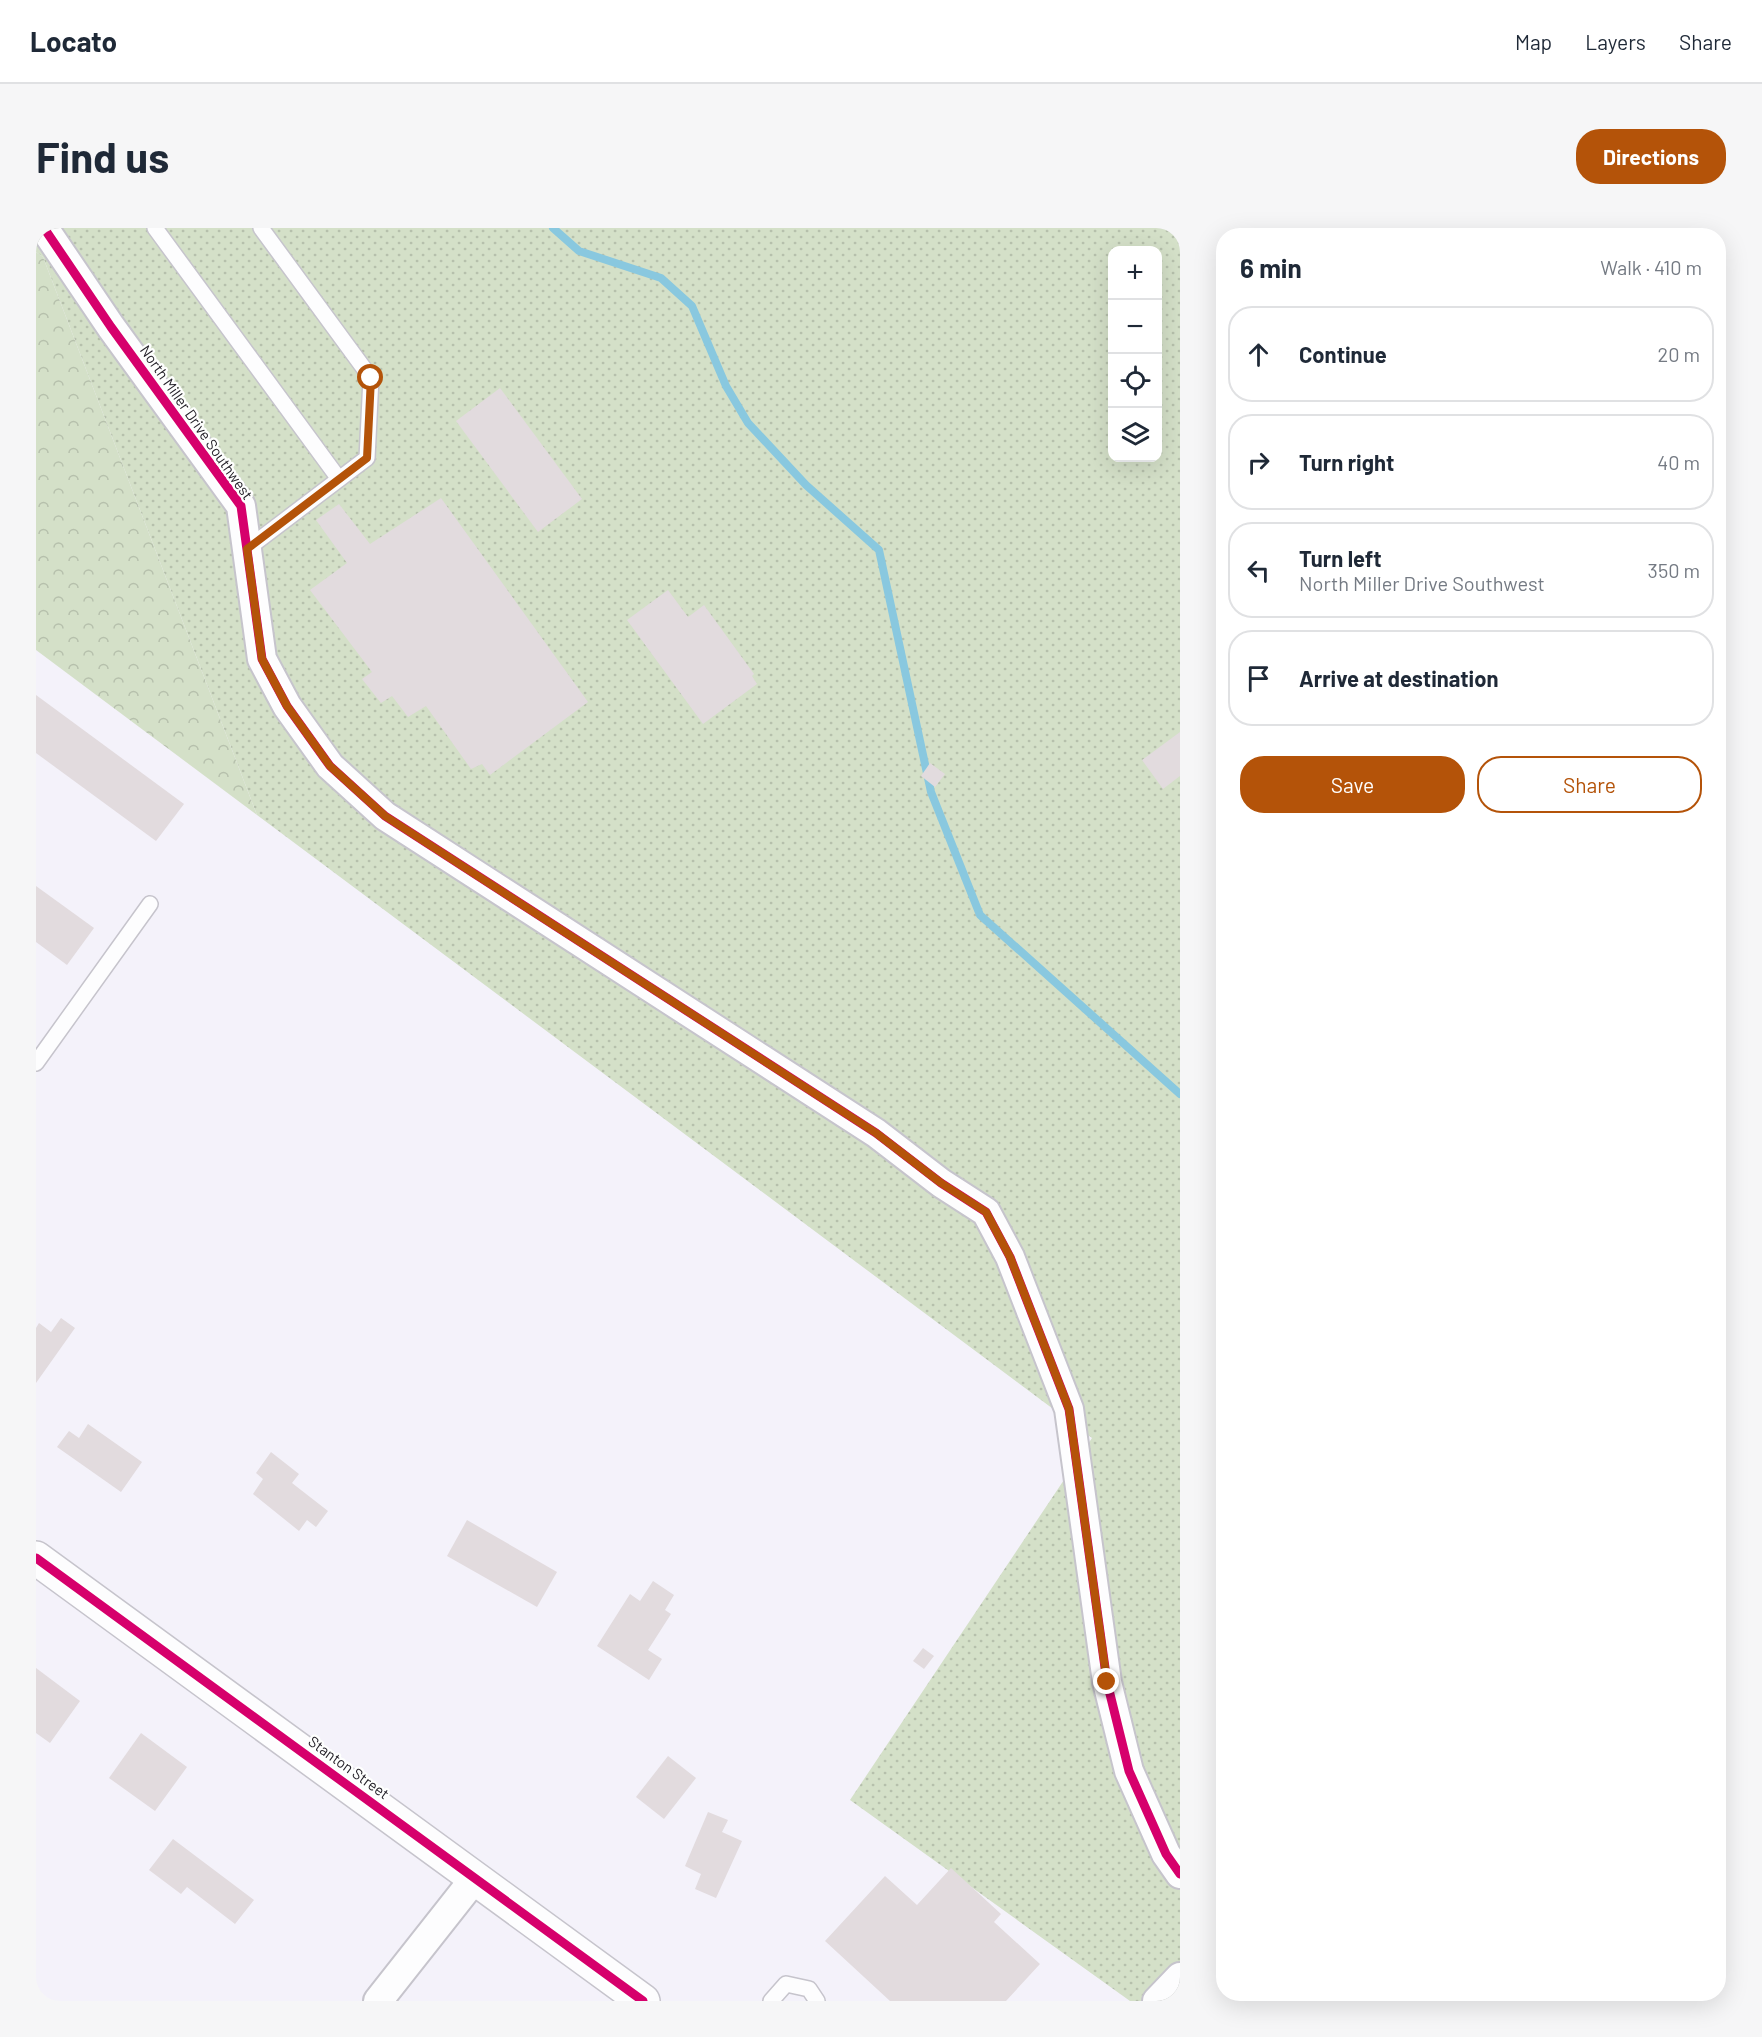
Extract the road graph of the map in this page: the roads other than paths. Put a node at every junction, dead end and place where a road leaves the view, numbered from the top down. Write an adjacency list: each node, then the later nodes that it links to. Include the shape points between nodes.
1 (44, 228): 5 (street, North Miller Drive Southwest, via 241,506)
2 (155, 228): 4 (lane)
3 (261, 228): 4 (lane, via 371,378 367,458)
4 (339, 479): 5 (lane)
5 (247, 549): 9 (street, North Miller Drive Southwest, via 262,659 287,706 330,766 385,816 876,1133 986,1212 1010,1257 1069,1409 1107,1682 1129,1771 1166,1854)
6 (150, 904): 7 (lane)
7 (36, 1063)
8 (36, 1558): 10 (street, Stanton Street)
9 (1180, 1874)
10 (476, 1878): 12 (street); 13 (street, Stanton Street)
11 (1180, 1977): 16 (street)
12 (378, 2001)
13 (643, 2001)
14 (771, 2001): 15 (lane, via 786,1983 809,1989)
15 (817, 2001)
16 (1156, 2001)

